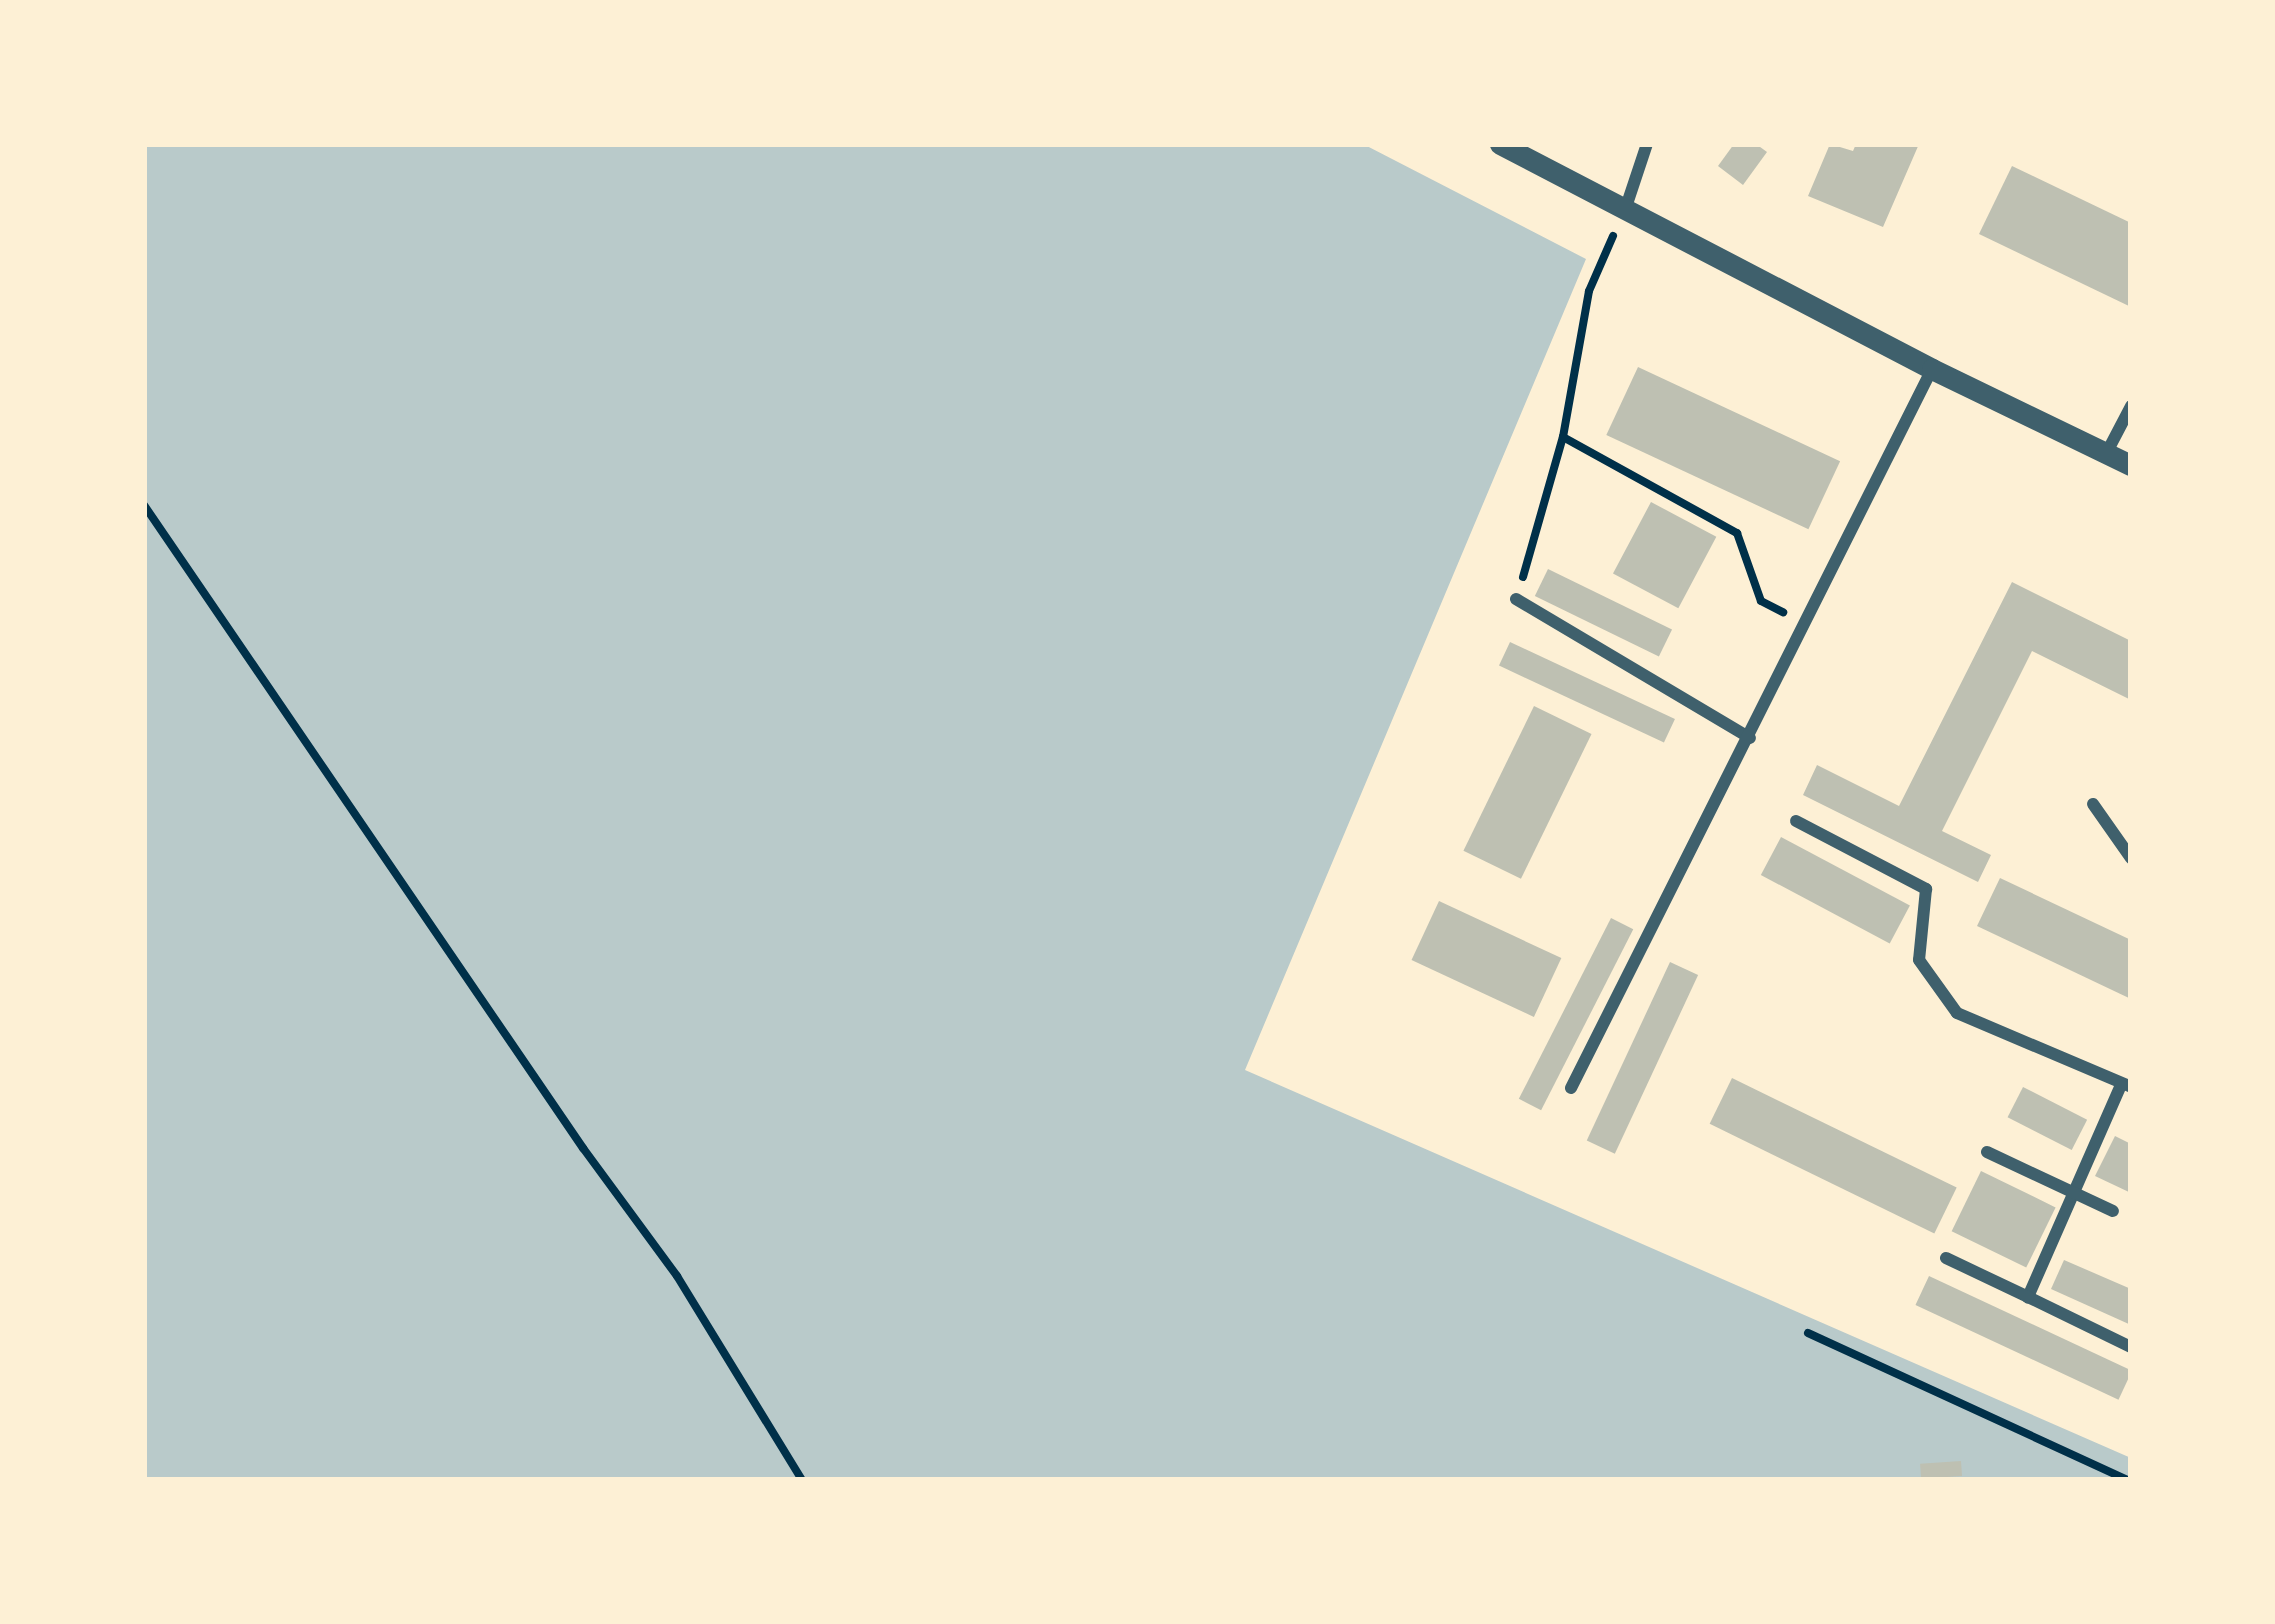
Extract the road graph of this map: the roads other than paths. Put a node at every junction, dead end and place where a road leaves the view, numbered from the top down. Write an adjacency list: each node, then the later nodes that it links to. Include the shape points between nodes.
1 (1500, 144): 3 (street)
2 (1647, 144): 3 (street)
3 (1626, 207): 4 (street)
4 (1932, 369): 6 (street); 9 (street)
5 (2131, 406): 6 (street)
6 (2107, 452): 7 (street)
7 (2131, 465)
8 (1516, 599): 9 (street)
9 (1750, 738): 14 (street)
10 (2093, 804): 12 (street)
11 (1796, 821): 13 (street, via 1926,889 1919,960 1957,1013)
12 (2131, 858)
13 (2126, 1086): 16 (street)
14 (1571, 1088)
15 (1987, 1152): 16 (street)
16 (2076, 1194): 17 (street); 19 (street)
17 (2113, 1211)
18 (1946, 1258): 19 (street)
19 (2028, 1297): 20 (street)
20 (2131, 1347)

